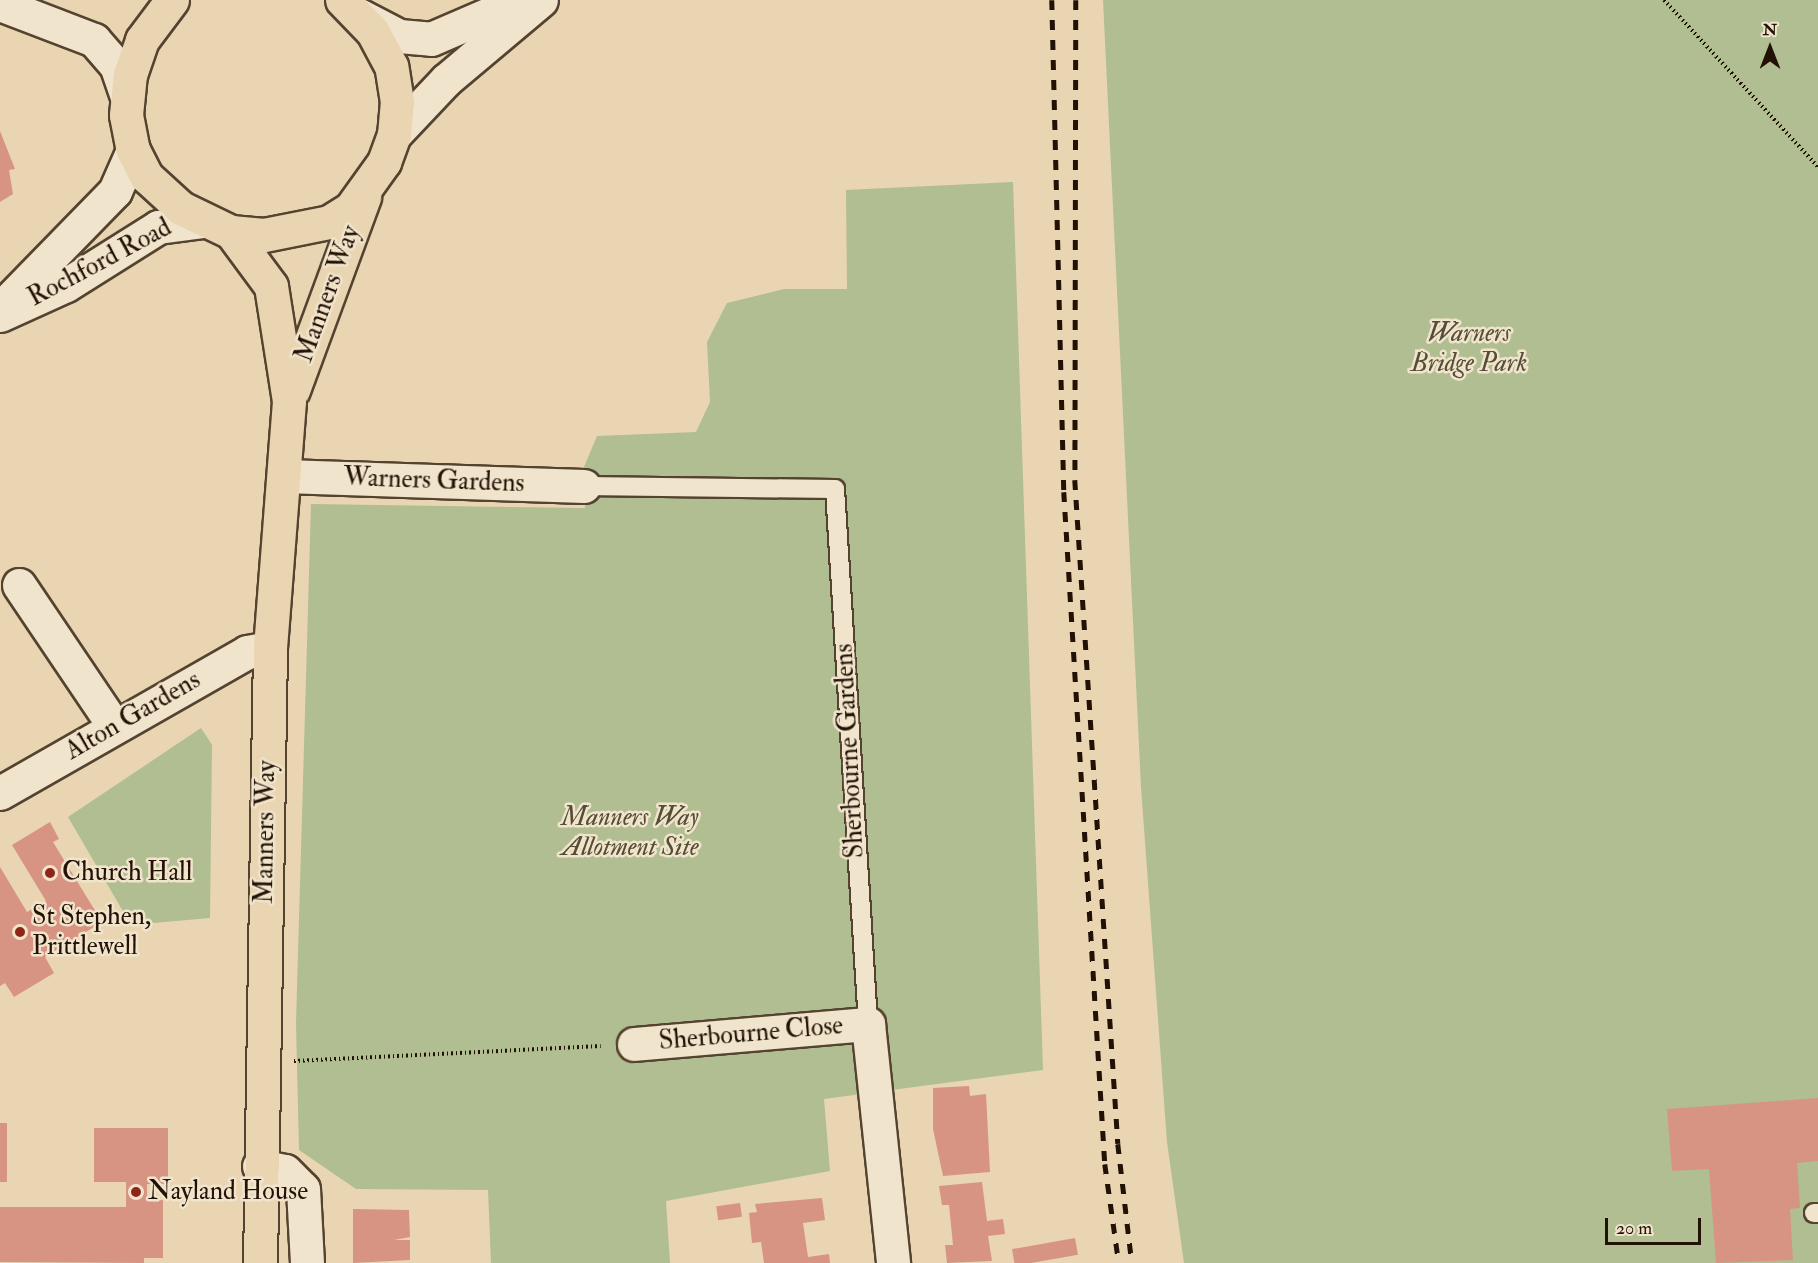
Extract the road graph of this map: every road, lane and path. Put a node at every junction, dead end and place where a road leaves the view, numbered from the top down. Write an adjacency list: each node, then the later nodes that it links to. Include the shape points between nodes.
1 (172, 0): 7 (main road, via 142,40)
2 (521, 0): 6 (street, via 431,39 399,36)
3 (541, 0): 8 (street, via 446,80)
4 (1664, 0): 10 (path)
5 (0, 4): 7 (street, via 94,40 116,65)
6 (351, 8): 8 (main road, Manners Way, via 391,66 398,102)
7 (127, 97): 9 (main road)
8 (394, 135): 11 (main road, Manners Way)
9 (133, 150): 12 (main road, via 161,193); 13 (street, Rochford Road, via 115,192)
10 (1818, 167)
11 (368, 187): 12 (main road, via 329,222 292,234); 15 (main road, Manners Way)
12 (216, 226): 14 (street, Rochford Road, via 158,227 66,285); 15 (main road, Manners Way, via 271,286 283,335)
13 (0, 309)
14 (0, 315)
15 (289, 401): 16 (main road, Manners Way)
16 (284, 476): 17 (street, Warners Gardens); 19 (main road, Manners Way)
17 (584, 486): 22 (lane, Sherbourne Gardens, via 835,489)
18 (19, 585): 20 (street)
19 (270, 648): 20 (street, Alton Gardens, via 247,652); 24 (main road, Manners Way)
20 (114, 726): 21 (street, Alton Gardens)
21 (0, 793)
22 (868, 1024): 23 (street, Sherbourne Close); 28 (street, Sherbourne Gardens)
23 (634, 1044): 24 (path)
24 (261, 1063): 25 (main road, Manners Way)
25 (259, 1166): 26 (main road, Manners Way); 27 (street, via 285,1171 303,1189)
26 (260, 1263)
27 (307, 1263)
28 (893, 1263)

